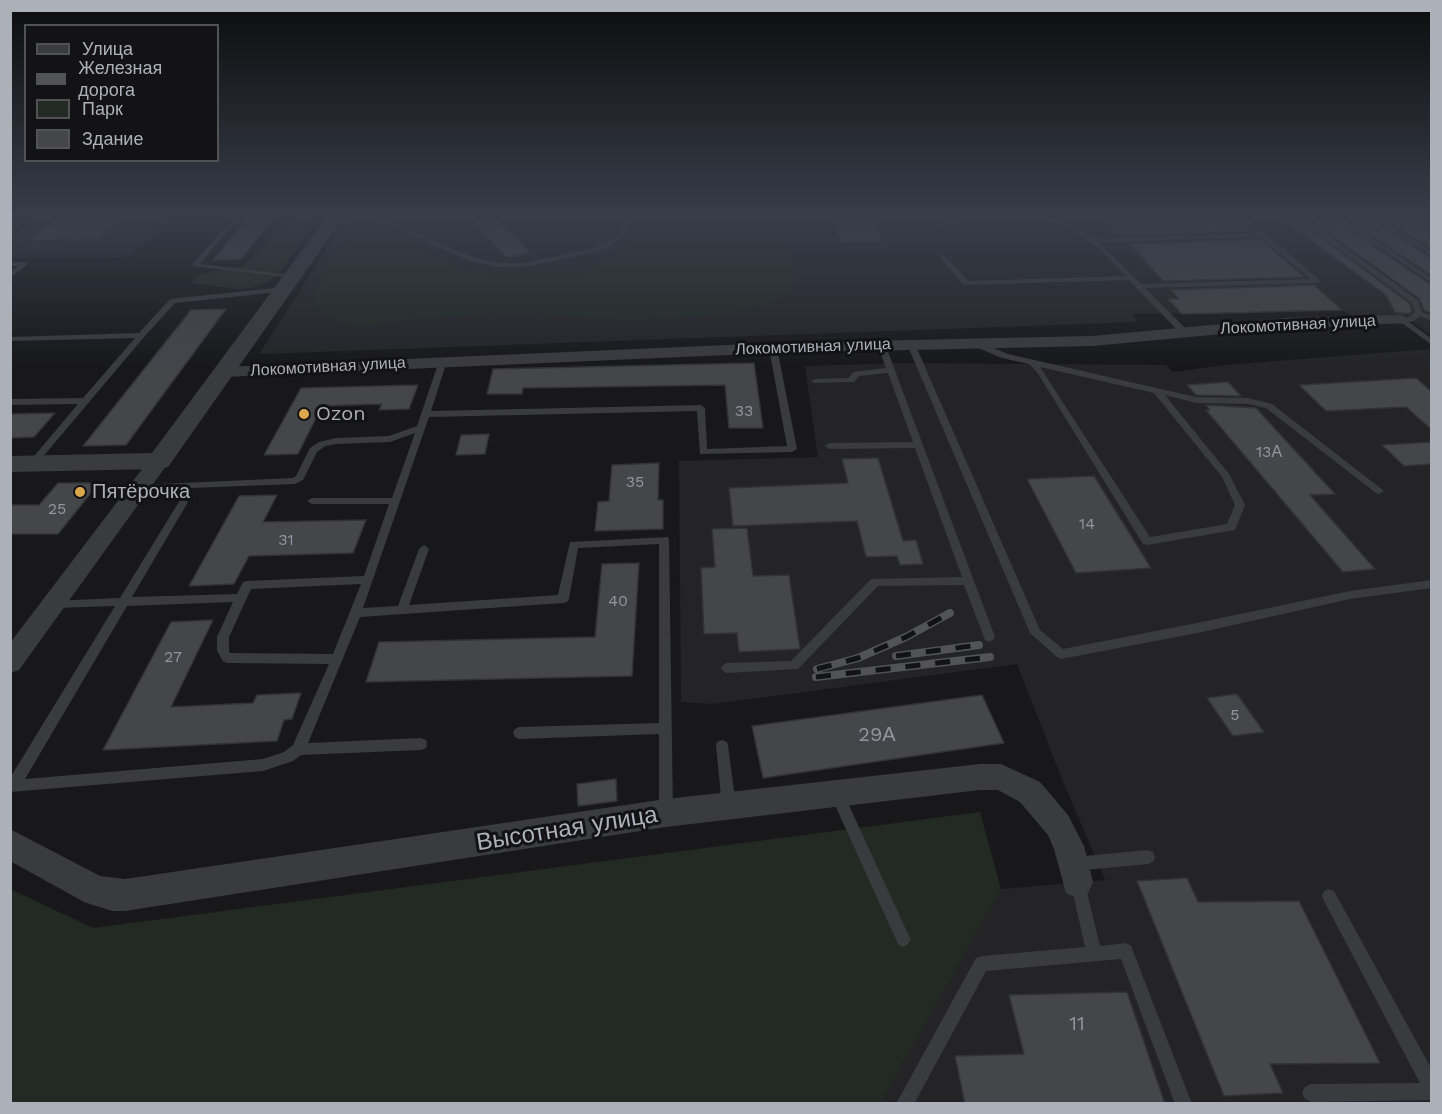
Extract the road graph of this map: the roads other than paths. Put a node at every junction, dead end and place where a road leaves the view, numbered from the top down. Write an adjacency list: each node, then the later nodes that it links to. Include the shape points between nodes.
1 (23, 266): 9 (lane)
2 (200, 266): 12 (lane)
3 (300, 266): 12 (street)
4 (951, 266): 10 (lane, via 966,283)
5 (1119, 266): 10 (lane)
6 (1300, 266): 13 (lane, via 1317,280)
7 (1365, 266): 14 (lane, via 1415,302)
8 (1409, 266): 11 (lane)
9 (10, 276)
10 (1132, 278): 13 (lane)
11 (1431, 281)
12 (288, 283): 18 (lane, via 173,301); 28 (street)
13 (1140, 286): 17 (lane)
14 (1419, 313): 15 (lane); 16 (lane)
15 (1431, 319)
16 (1402, 320): 17 (street, Локомотивная улица, via 1287,323); 21 (lane)
17 (1185, 333): 20 (street, Локомотивная улица)
18 (141, 335): 19 (lane); 31 (lane)
19 (10, 339)
20 (974, 343): 23 (street, Локомотивная улица); 26 (lane, via 1005,356)
21 (1431, 343)
22 (881, 344): 23 (street, Локомотивная улица); 24 (street, Локомотивная улица); 27 (lane)
23 (911, 344): 47 (lane, via 1036,633 1061,654 1350,595)
24 (773, 348): 25 (street, Локомотивная улица); 33 (lane, via 792,449 703,452 701,408)
25 (443, 361): 28 (street, Локомотивная улица); 33 (lane)
26 (1031, 361): 30 (lane); 30 (lane, via 1147,541 1231,527 1240,505 1226,476)
27 (891, 370): 29 (lane, via 856,374 851,380); 35 (lane)
28 (224, 372): 37 (street)
29 (815, 381)
30 (1156, 390): 40 (lane, via 1196,400 1248,401 1269,406)
31 (86, 401): 32 (lane); 38 (lane)
32 (10, 402)
33 (427, 414): 34 (lane)
34 (421, 428): 39 (lane, via 390,439 322,444 313,450 300,478 289,483); 42 (lane)
35 (919, 445): 36 (lane); 46 (lane)
36 (830, 446)
37 (159, 461): 38 (street); 39 (street)
38 (22, 464)
39 (140, 487): 50 (street)
40 (1379, 491)
41 (312, 501): 42 (lane)
42 (395, 501): 45 (lane)
43 (183, 502): 49 (lane)
44 (424, 549): 51 (lane)
45 (366, 580): 48 (lane, via 247,585); 52 (lane)
46 (969, 581): 53 (lane); 56 (lane, via 875,582 794,666)
47 (1431, 584)
48 (241, 598): 49 (lane); 54 (lane, via 223,637 227,657)
49 (123, 602): 50 (lane); 62 (lane)
50 (55, 604): 55 (street)
51 (402, 610): 52 (lane); 57 (lane, via 563,599 574,545 664,540)
52 (356, 613): 54 (lane)
53 (989, 637)
54 (335, 658): 61 (lane)
55 (10, 663)
56 (728, 668)
57 (665, 728): 58 (lane); 65 (lane)
58 (519, 733)
59 (422, 744): 61 (lane)
60 (722, 746): 64 (lane)
61 (297, 749): 62 (lane, via 288,757 262,765)
62 (12, 786)
63 (837, 793): 64 (street, Высотная улица); 68 (street, Высотная улица, via 1001,777 1030,792 1058,825 1069,846); 70 (lane)
64 (730, 806): 65 (street, Высотная улица)
65 (666, 813): 66 (street, Высотная улица, via 125,895 95,891)
66 (10, 844)
67 (1148, 856): 68 (lane)
68 (1075, 873): 71 (lane)
69 (1329, 896): 72 (lane)
70 (903, 939)
71 (1094, 954): 74 (lane, via 982,964); 75 (lane, via 1126,951)
72 (1431, 1090): 73 (lane)
73 (1311, 1093)
74 (904, 1104)
75 (1184, 1104)

